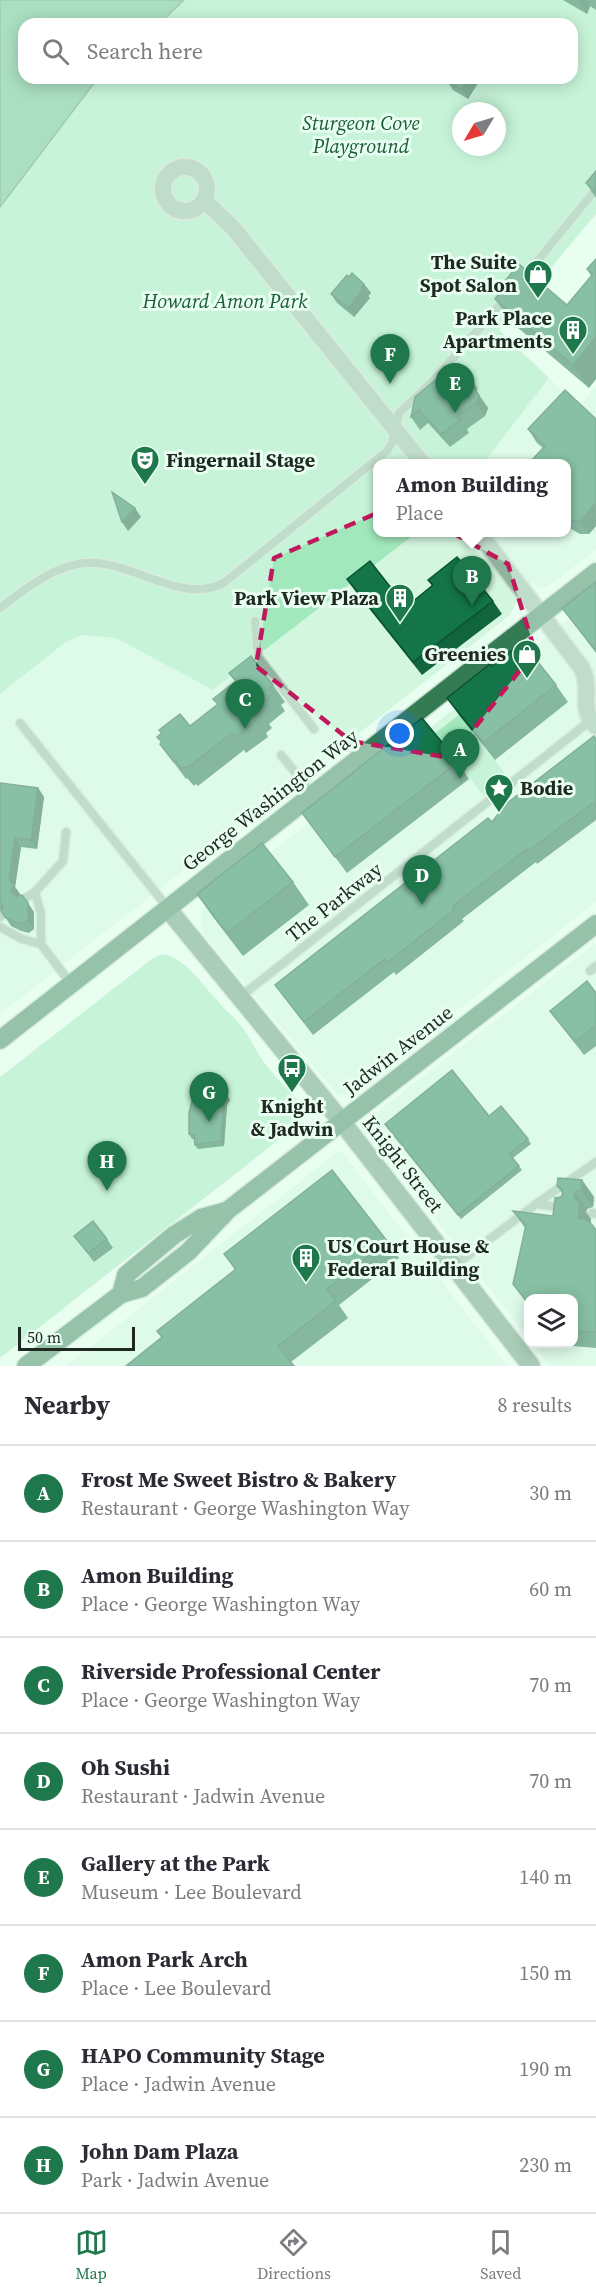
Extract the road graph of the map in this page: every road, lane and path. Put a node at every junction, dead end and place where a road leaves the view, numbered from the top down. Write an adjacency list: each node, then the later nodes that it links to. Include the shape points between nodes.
1 (596, 189): 3 (lane)
2 (205, 201): 5 (street, via 233,228)
3 (516, 288)
4 (508, 296): 5 (lane, via 433,381 400,412)
5 (395, 430): 6 (lane, via 392,443); 7 (street)
6 (377, 459)
7 (419, 459)
8 (373, 462): 11 (lane, via 217,587 194,591 116,566 84,563 63,568)
9 (482, 537): 12 (street)
10 (596, 572): 12 (main road, George Washington Way)
11 (0, 608)
12 (542, 614): 14 (street, via 581,667); 19 (main road, George Washington Way)
13 (255, 621): 17 (lane, via 257,663)
14 (592, 691): 16 (street, via 586,708)
15 (20, 723): 23 (lane)
16 (593, 723): 28 (lane, The Parkway)
17 (314, 729)
18 (281, 754): 19 (lane)
19 (313, 794): 23 (main road, George Washington Way)
20 (66, 832): 21 (lane, via 63,861)
21 (35, 892): 22 (lane); 26 (lane, via 41,914)
22 (24, 899)
23 (168, 909): 27 (main road, George Washington Way); 28 (street, Knight Street)
24 (596, 924): 30 (main road, Jadwin Avenue)
25 (0, 927): 26 (lane)
26 (41, 944): 27 (lane)
27 (71, 984): 29 (main road, George Washington Way)
28 (240, 997): 30 (street, Knight Street)
29 (0, 1040)
30 (342, 1122): 34 (street, Knight Street); 35 (main road, Jadwin Avenue, via 228,1210 201,1218 174,1235 126,1275 121,1294)
31 (596, 1162): 32 (lane)
32 (536, 1204): 33 (lane); 34 (lane)
33 (568, 1209)
34 (454, 1266): 36 (street, Knight Street)
35 (26, 1366)
36 (531, 1366)

